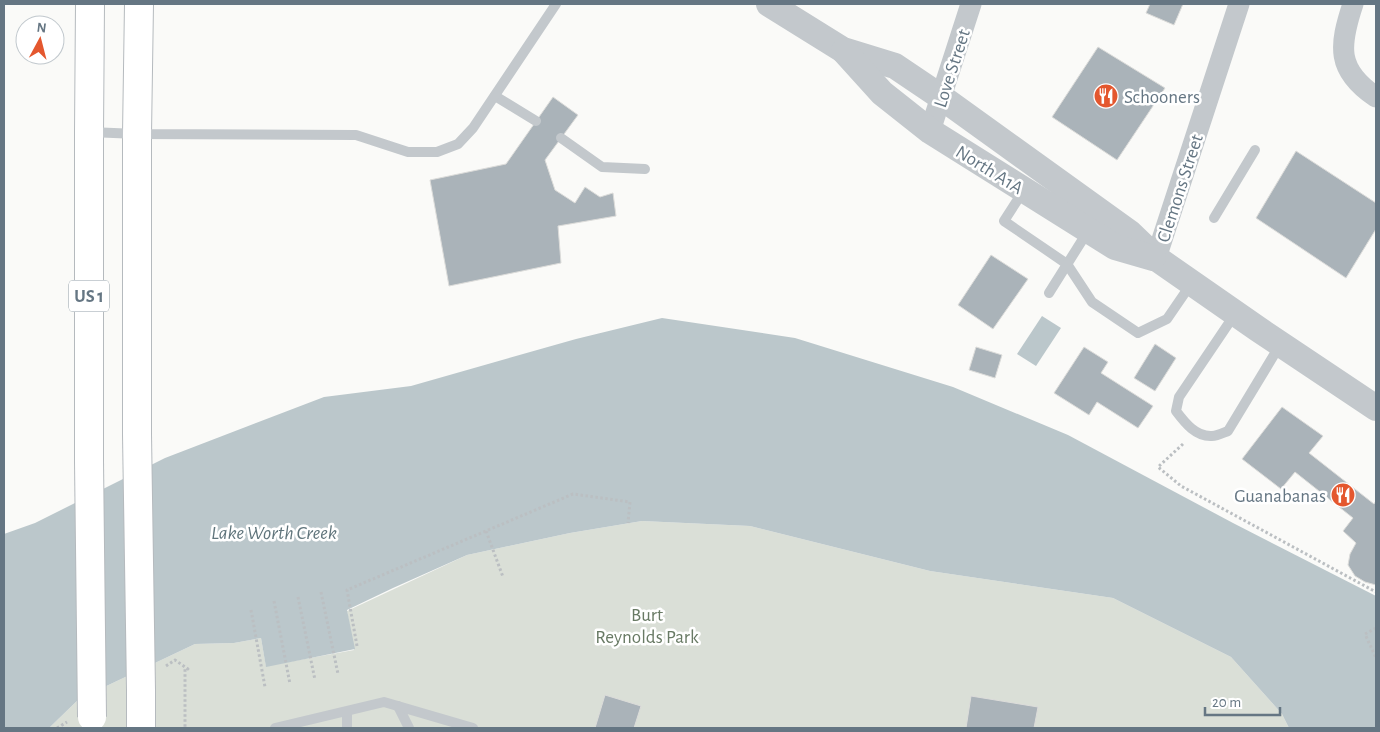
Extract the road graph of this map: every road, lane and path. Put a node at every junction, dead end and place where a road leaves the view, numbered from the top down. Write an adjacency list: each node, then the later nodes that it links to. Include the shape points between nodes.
1 (90, 4): 13 (main road, US 1)
2 (139, 4): 15 (main road)
3 (556, 4): 9 (lane)
4 (769, 4): 8 (street, North A1A)
5 (972, 4): 10 (street, Love Street)
6 (1239, 4): 22 (street, Clemons Street)
7 (1353, 4): 11 (street, via 1342,44 1345,62 1354,78)
8 (843, 50): 10 (street, North A1A, via 895,66); 14 (street, North A1A, via 882,93)
9 (495, 96): 12 (lane); 15 (lane, via 458,144 437,152 408,152 356,135)
10 (941, 97): 14 (street, Love Street); 22 (street, North A1A, via 1130,233)
11 (1376, 97)
12 (536, 121)
13 (88, 132): 15 (lane); 47 (main road, US 1, bridge)
14 (930, 132): 19 (street, North A1A)
15 (137, 134): 48 (main road, bridge)
16 (561, 138): 18 (lane, via 602,167)
17 (1255, 150): 20 (lane)
18 (645, 169)
19 (1024, 190): 21 (street, North A1A); 23 (lane, via 1004,221)
20 (1214, 218)
21 (1088, 231): 22 (street, North A1A, via 1115,247); 23 (lane)
22 (1156, 258): 24 (street, North A1A)
23 (1067, 264): 24 (lane, via 1092,302 1138,333 1167,319); 25 (lane)
24 (1192, 283): 26 (street, North A1A)
25 (1049, 292)
26 (1236, 313): 27 (street, North A1A); 29 (lane, via 1179,397 1176,411)
27 (1281, 344): 28 (street, North A1A); 29 (lane, via 1228,431 1212,436)
28 (1376, 408)
29 (1196, 433): 34 (path, via 1158,467 1181,486)
30 (628, 523): 31 (path, via 630,502 574,494)
31 (486, 531): 32 (path); 39 (path, via 347,590)
32 (504, 577)
33 (322, 592): 41 (path)
34 (1376, 592)
35 (298, 597): 42 (path)
36 (274, 601): 43 (path)
37 (251, 610): 44 (path)
38 (1376, 628): 40 (path, via 1365,634)
39 (357, 646)
40 (1376, 658)
41 (338, 674)
42 (315, 680)
43 (290, 684)
44 (265, 687)
45 (398, 706): 46 (lane, via 384,702); 51 (lane); 52 (lane)
46 (347, 712): 49 (lane); 50 (lane)
47 (92, 723)
48 (141, 728)
49 (276, 728)
50 (347, 728)
51 (409, 728)
52 (473, 728)

